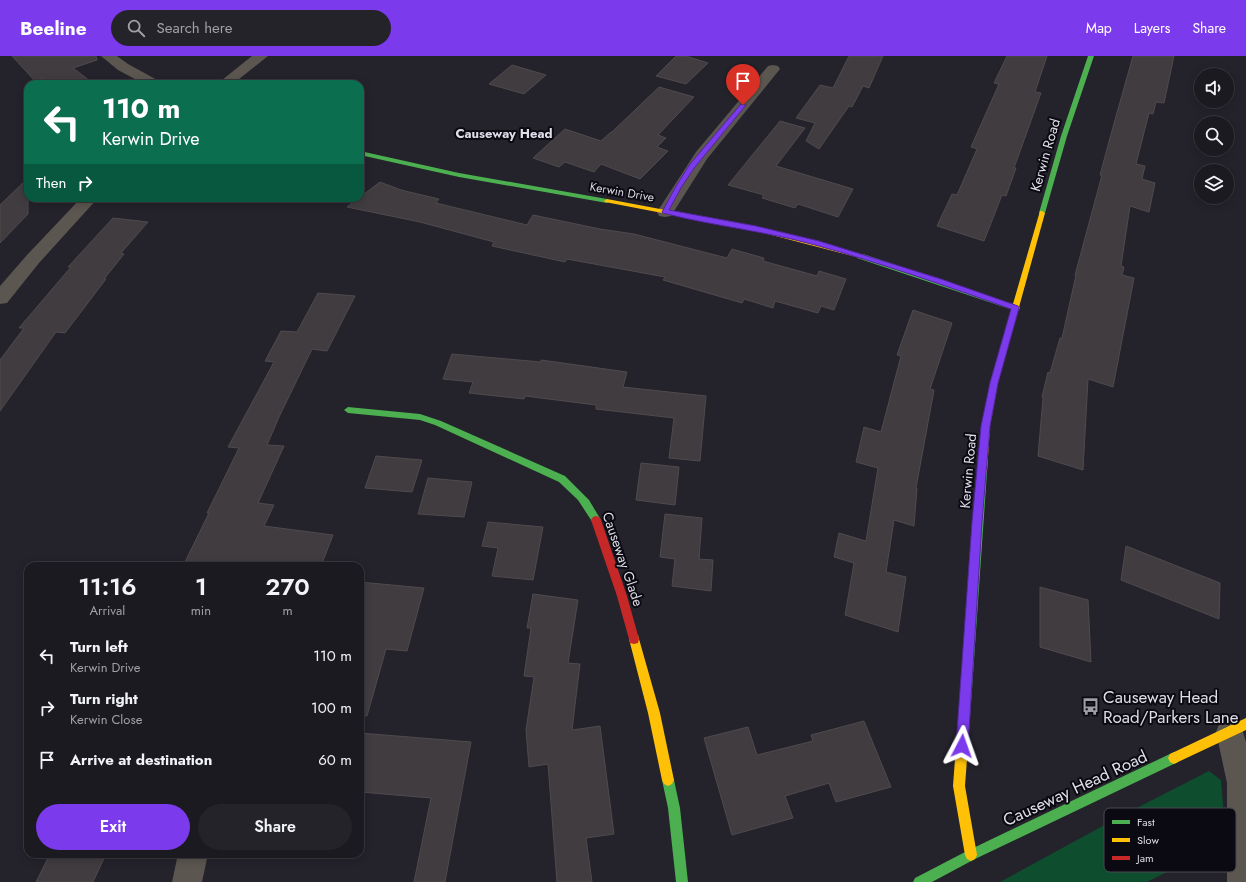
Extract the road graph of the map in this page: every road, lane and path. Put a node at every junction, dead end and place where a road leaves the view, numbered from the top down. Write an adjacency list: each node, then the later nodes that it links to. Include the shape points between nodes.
1 (108, 56): 5 (street)
2 (261, 56): 6 (street)
3 (1091, 56): 11 (street, Kerwin Road, via 1064,136)
4 (773, 69): 9 (street, via 693,166)
5 (147, 80)
6 (229, 80)
7 (364, 154): 9 (street, Kerwin Drive, via 485,181)
8 (86, 202): 10 (street)
9 (665, 212): 11 (street, Kerwin Drive, via 756,228 816,243 939,280)
10 (0, 298)
11 (1016, 308): 14 (street, Kerwin Road, via 996,376 986,426 977,522 959,786)
12 (348, 410): 17 (street, Causeway Glade, via 420,417 438,423 562,479 584,499 595,518 622,596 654,713 674,808)
13 (1238, 728): 14 (street, Causeway Head Road); 19 (street)
14 (971, 855): 18 (street, Causeway Head Road)
15 (192, 858): 16 (street)
16 (187, 882)
17 (682, 882)
18 (918, 882)
19 (1242, 882)

